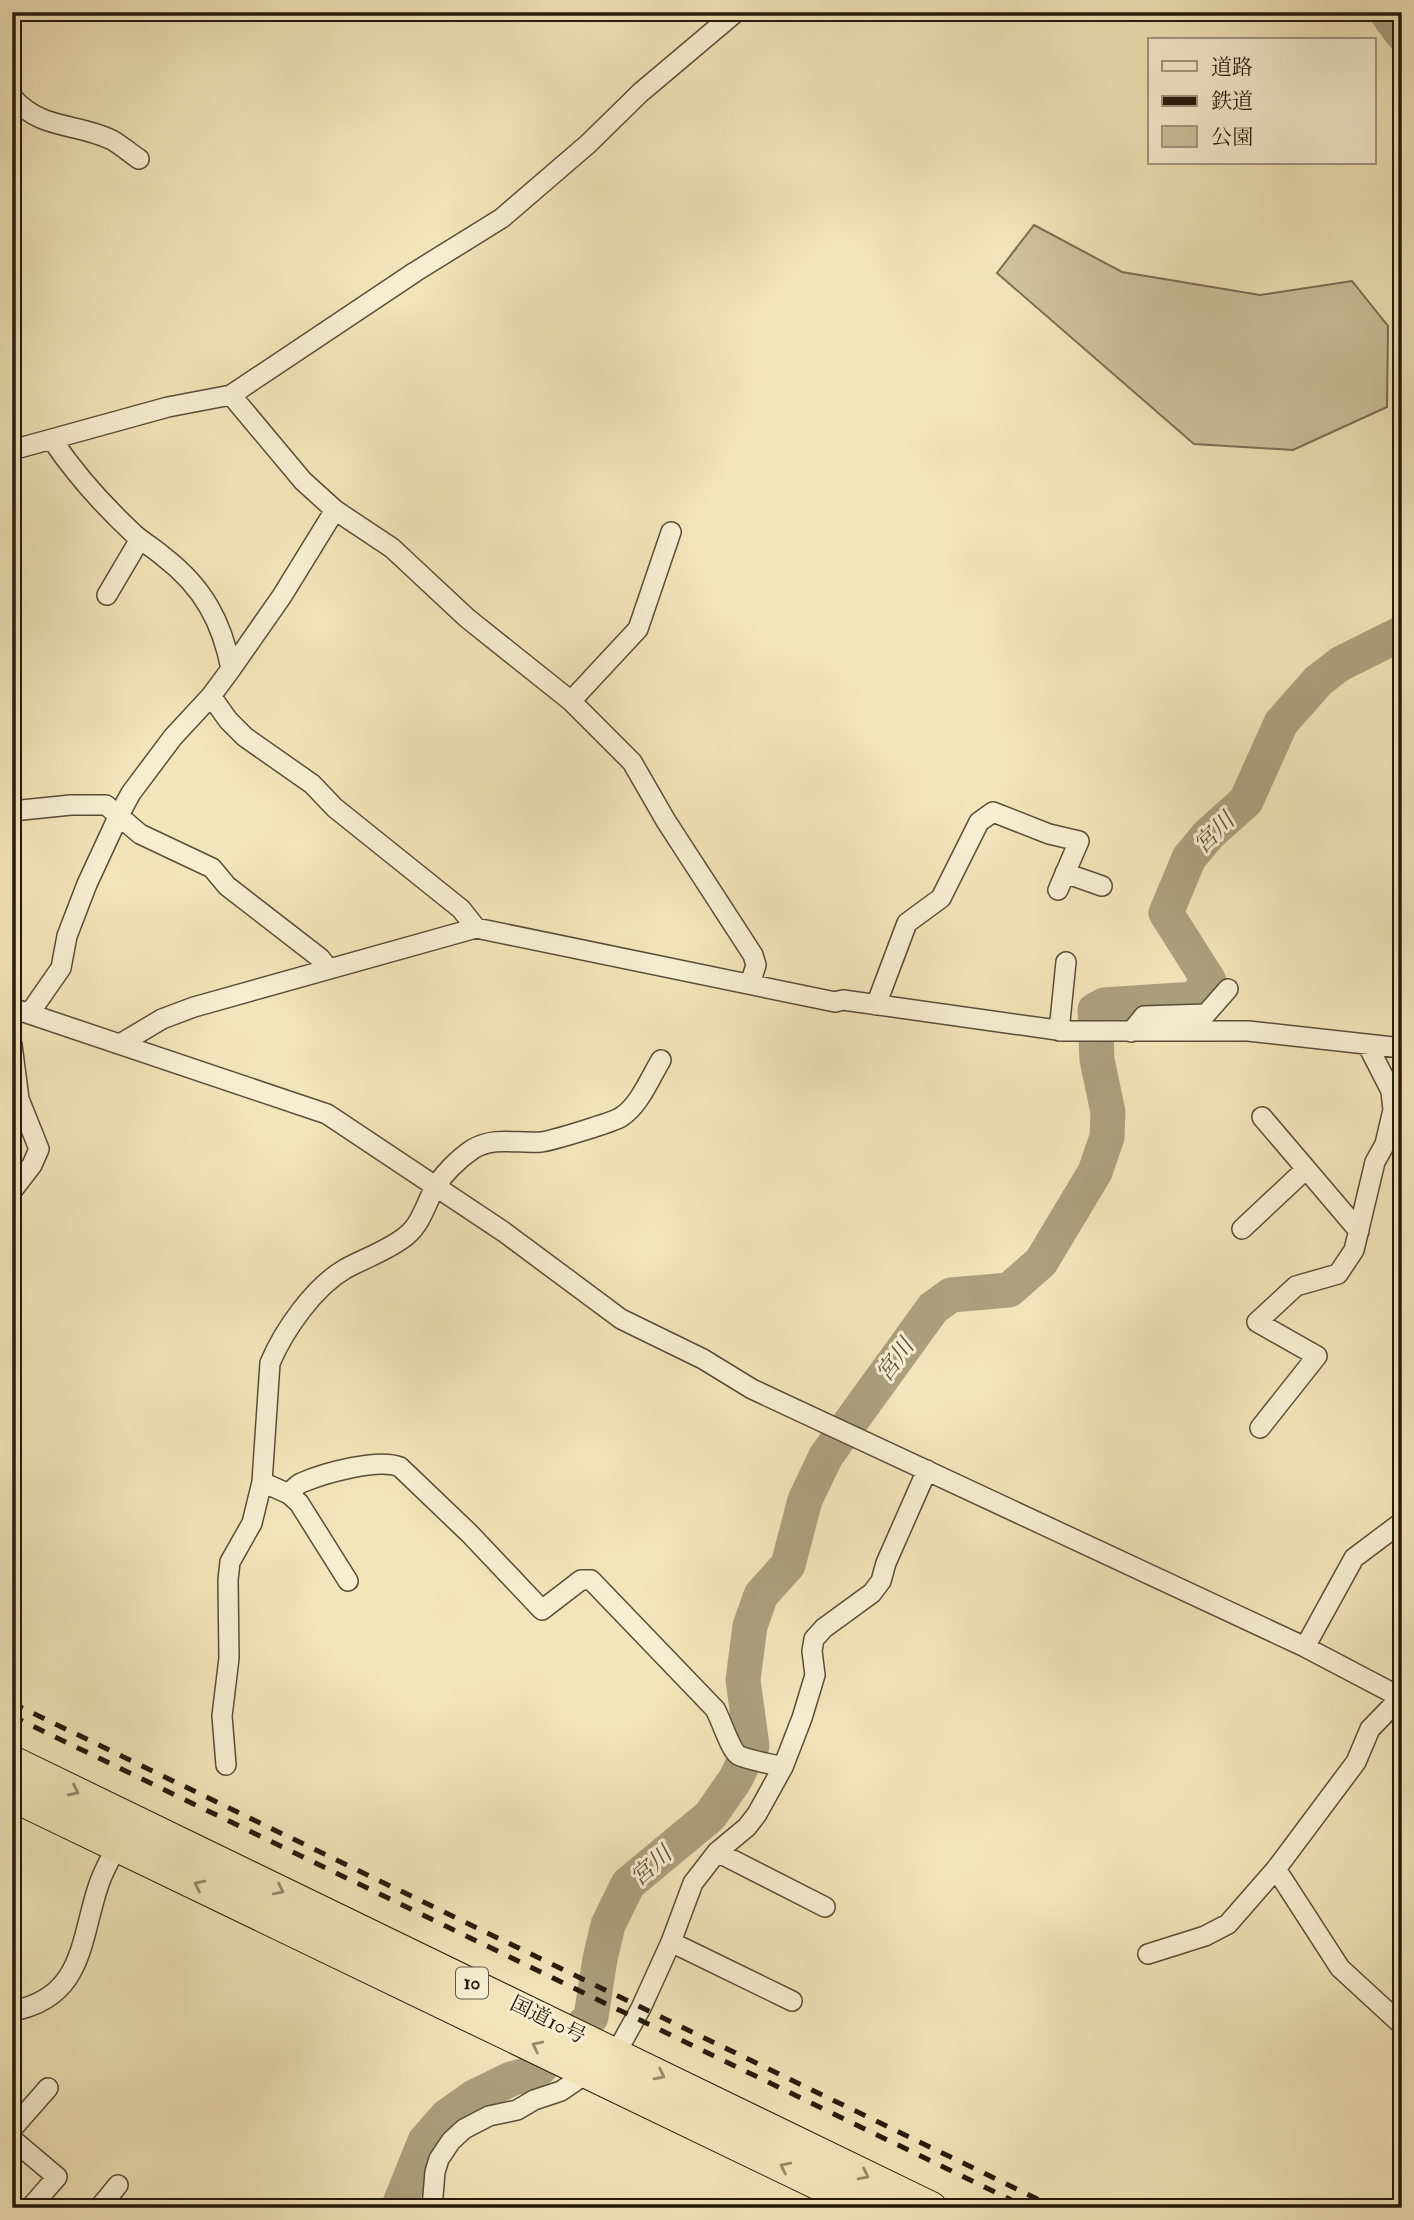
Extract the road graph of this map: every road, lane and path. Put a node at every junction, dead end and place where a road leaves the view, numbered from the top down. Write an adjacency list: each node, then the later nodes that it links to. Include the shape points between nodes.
1 (736, 12): 4 (street, via 502,218)
2 (12, 97): 3 (street, via 24,110 53,124 111,139)
3 (139, 159)
4 (231, 395): 5 (street, via 169,407); 7 (street, via 303,481)
5 (53, 441): 6 (street); 9 (street, via 80,478)
6 (12, 450)
7 (335, 510): 11 (street); 13 (street, via 392,548 467,618)
8 (671, 532): 13 (street, via 638,629)
9 (140, 539): 10 (street); 11 (street, via 180,570 201,594 216,616)
10 (107, 595)
11 (231, 669): 12 (street)
12 (211, 696): 15 (street, via 173,737); 17 (street, via 245,737 312,784 335,808 461,909)
13 (571, 701): 20 (street, via 632,762 747,945 756,965)
14 (12, 811): 15 (street, via 97,804)
15 (119, 815): 19 (street, via 140,834 212,868 227,886); 23 (street, via 67,936 61,968)
16 (1101, 886): 22 (street, via 1062,882 1079,841 993,812 979,822 941,898 907,923)
17 (476, 928): 19 (street); 20 (street)
18 (1066, 962): 24 (street)
19 (327, 968): 26 (street, via 194,1007 162,1019)
20 (750, 984): 22 (street, via 835,1002)
21 (1228, 989): 25 (street, via 1206,1014 1144,1016)
22 (876, 1005): 24 (street)
23 (20, 1011): 26 (street)
24 (1061, 1031): 25 (street)
25 (1122, 1032): 27 (street, via 1248,1031)
26 (120, 1044): 33 (street, via 327,1114)
27 (1367, 1044): 29 (street); 36 (street, via 1391,1091 1393,1110)
28 (12, 1045): 34 (street, via 19,1099 39,1149)
29 (1402, 1048)
30 (661, 1060): 33 (street, via 621,1117 541,1142 492,1141 454,1164)
31 (1262, 1117): 32 (street)
32 (1306, 1169): 35 (street); 36 (street)
33 (435, 1188): 38 (street, via 504,1232 621,1319 752,1389); 39 (street, via 419,1223 406,1236 325,1283 277,1346 271,1363)
34 (12, 1191)
35 (1242, 1229)
36 (1359, 1231): 37 (street, via 1354,1250 1338,1274 1296,1286 1258,1322 1317,1356)
37 (1259, 1428)
38 (927, 1470): 43 (street); 47 (street, via 881,1581 814,1639 815,1675)
39 (262, 1482): 40 (street); 46 (street, via 251,1523 230,1562 229,1658 222,1716)
40 (289, 1494): 42 (street); 47 (street, via 299,1484 369,1463 400,1467 542,1610 581,1580 591,1580 715,1709 738,1755)
41 (1402, 1522): 43 (street, via 1354,1558)
42 (348, 1581)
43 (1305, 1647): 44 (street)
44 (1401, 1697): 51 (street, via 1370,1728 1356,1762)
45 (12, 1762): 49 (highway, 国道10号 / 10, one-way to 49)
46 (226, 1765)
47 (783, 1767): 50 (street, via 747,1827)
48 (12, 1795): 49 (highway, 国道10号 / 10)
49 (124, 1832): 56 (street, via 102,1876 75,1968 42,2001); 58 (highway, 国道10号 / 10, one-way to 58); 59 (highway, 国道10号 / 10, one-way to 49)
50 (717, 1852): 52 (street); 53 (street, via 693,1883)
51 (1276, 1869): 54 (street, via 1228,1924); 57 (street, via 1340,1968)
52 (825, 1907)
53 (671, 1942): 55 (street); 58 (street)
54 (1147, 1954)
55 (792, 2001)
56 (12, 2011)
57 (1402, 2025)
58 (616, 2053): 59 (street); 68 (highway, 国道10号 / 10, one-way to 68)
59 (589, 2071): 66 (street, via 561,2091 464,2129 439,2159); 67 (highway, 国道10号 / 10, one-way to 59)
60 (48, 2088): 61 (street)
61 (12, 2129)
62 (12, 2139): 64 (street, via 57,2177)
63 (118, 2185): 65 (street)
64 (30, 2208)
65 (99, 2208)
66 (432, 2208)
67 (869, 2208)
68 (931, 2208)

